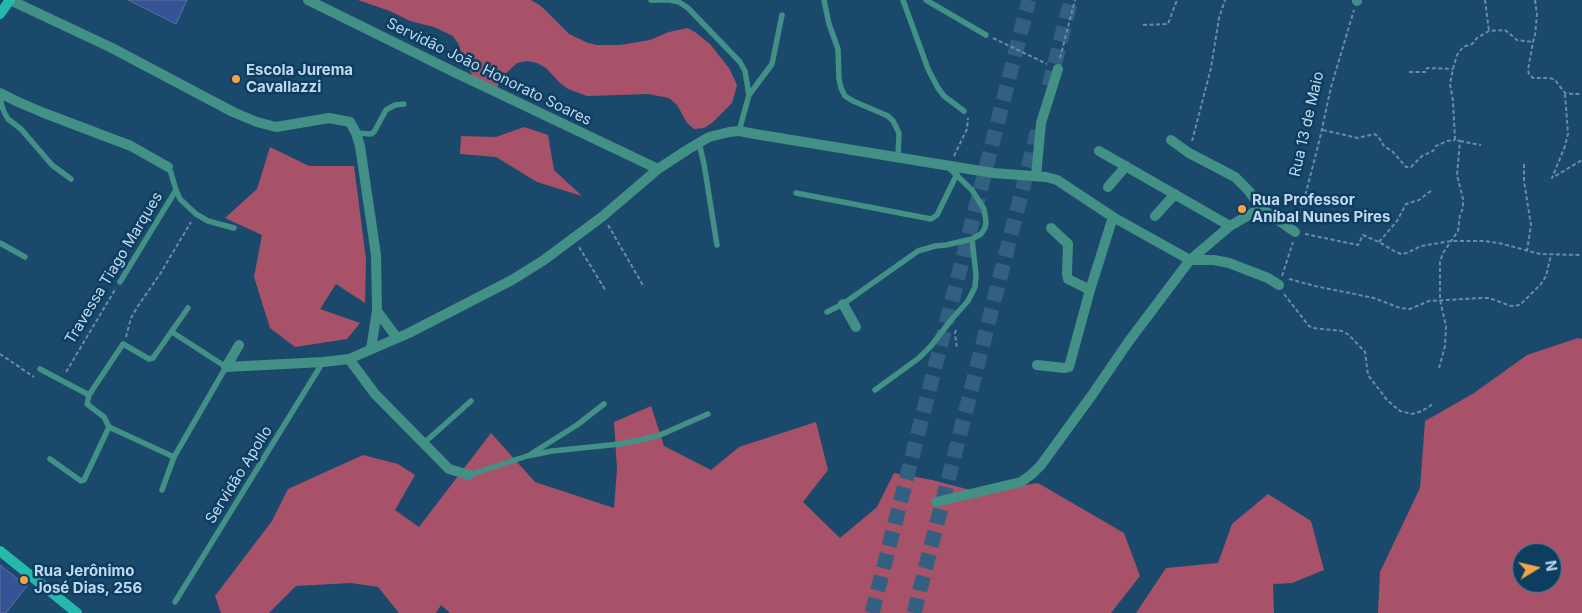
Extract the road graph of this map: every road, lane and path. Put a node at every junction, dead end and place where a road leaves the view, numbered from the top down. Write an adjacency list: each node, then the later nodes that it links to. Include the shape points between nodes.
1 (10, 0): 14 (main road); 31 (street, via 257,122 276,127 329,118 350,122)
2 (308, 0): 45 (street, Servidão João Honorato Soares)
3 (651, 0): 4 (lane)
4 (668, 0): 26 (lane, via 688,8 740,62)
5 (824, 0): 39 (lane, via 838,49 841,88 845,96 893,121 898,133)
6 (903, 0): 28 (lane, via 938,88)
7 (926, 0): 18 (lane)
8 (1075, 0): 20 (path)
9 (1177, 0): 16 (path, via 1168,24)
10 (1225, 0): 38 (path)
11 (1357, 0): 29 (path, Rua 13 de Maio, via 1337,64)
12 (1485, 0): 17 (path)
13 (1535, 0): 19 (path, via 1537,15)
14 (0, 14)
15 (782, 16): 26 (lane, via 772,64)
16 (1143, 25)
17 (1490, 31): 19 (path, via 1505,30 1517,40); 21 (path, via 1463,47)
18 (986, 35): 20 (path)
19 (1533, 42): 24 (path, via 1529,74 1533,78 1555,80)
20 (1058, 69): 47 (street, via 1041,123)
21 (1452, 69): 22 (path, via 1427,68 1426,72); 33 (path, via 1450,84)
22 (1408, 72)
23 (0, 93): 43 (street, via 44,114 131,146); 48 (lane, via 8,119 26,134 52,165)
24 (1565, 93): 25 (path); 40 (path, via 1568,134 1552,178)
25 (1582, 94)
26 (749, 95): 30 (lane)
27 (404, 104): 31 (lane, via 386,110 371,134)
28 (964, 111): 44 (path, via 968,116 967,129)
29 (1322, 130): 33 (path, via 1358,138 1374,134 1406,167 1411,167 1436,146); 62 (path, Rua 13 de Maio)
30 (739, 131): 35 (street, via 718,134); 39 (street)
31 (356, 132): 82 (street, via 374,237)
32 (1171, 140): 38 (street)
33 (1455, 140): 34 (path)
34 (1460, 142): 36 (path); 65 (path, via 1457,175 1463,208 1458,231)
35 (699, 143): 45 (street); 68 (lane)
36 (1480, 144)
37 (1099, 151): 42 (street)
38 (1189, 153): 54 (street, via 1235,176)
39 (898, 156): 44 (street)
40 (1582, 160)
41 (1524, 164): 69 (path, via 1531,225)
42 (1126, 166): 49 (street); 53 (street)
43 (168, 167): 50 (lane, Travessa Tiago Marques)
44 (948, 167): 46 (lane); 47 (street)
45 (658, 169): 56 (street)
46 (957, 174): 52 (lane, via 937,215 931,219); 64 (lane, via 972,190 986,215 985,228)
47 (1036, 176): 58 (street, via 1056,180)
48 (71, 179)
49 (1108, 187)
50 (176, 190): 55 (lane, via 180,199); 75 (lane, Travessa Tiago Marques)
51 (1432, 190): 66 (path, via 1419,200 1406,204 1397,221)
52 (796, 193)
53 (1175, 194): 57 (street); 59 (street)
54 (1261, 208): 59 (street); 62 (street)
55 (196, 214): 60 (lane); 87 (path, via 131,318)
56 (603, 216): 63 (street); 76 (path)
57 (1155, 216)
58 (1113, 217): 73 (street); 77 (street)
59 (1230, 226): 73 (street)
60 (234, 228)
61 (1051, 228): 77 (street, via 1068,244 1068,279)
62 (1295, 232): 66 (path, via 1358,245 1363,235); 74 (path, Rua 13 de Maio)
63 (574, 239): 78 (path); 86 (street, via 512,280)
64 (972, 239): 80 (lane, via 918,251); 98 (lane, via 975,287 968,301 919,358)
65 (1451, 241): 66 (path, via 1421,246 1401,254); 69 (path, via 1484,242); 79 (path, via 1440,262)
66 (1379, 242)
67 (0, 243): 72 (lane)
68 (717, 245)
69 (1527, 251): 70 (path)
70 (1551, 255): 71 (path); 79 (path, via 1546,276 1520,305 1511,306 1489,298)
71 (1582, 255)
72 (25, 257)
73 (1190, 260): 74 (street, via 1214,260); 111 (street, via 1032,474 1022,482)
74 (1281, 281): 79 (path, via 1374,298 1400,308 1410,309 1429,300); 102 (path, via 1281,291 1309,326 1342,331 1365,352 1368,375 1400,411 1422,412)
75 (120, 282): 97 (path, Travessa Tiago Marques)
76 (644, 287)
77 (1090, 290): 93 (street, via 1069,367)
78 (606, 291)
79 (1440, 300): 95 (path, via 1446,326)
80 (843, 304): 83 (lane); 84 (street)
81 (188, 308): 85 (lane)
82 (377, 311): 86 (street); 89 (street)
83 (827, 312)
84 (856, 328)
85 (172, 332): 87 (lane, via 152,359); 94 (lane)
86 (397, 338): 89 (street)
87 (123, 344): 99 (lane)
88 (239, 345): 94 (street)
89 (371, 349): 91 (street)
90 (0, 354): 96 (path, via 34,377)
91 (349, 359): 92 (street); 105 (street, via 375,394)
92 (323, 362): 94 (street); 113 (lane, Servidão Apollo)
93 (1037, 365)
94 (226, 367): 107 (lane)
95 (1439, 368)
96 (40, 369): 97 (lane)
97 (61, 380): 99 (lane)
98 (875, 390)
99 (88, 395): 104 (lane, via 88,404 104,417)
100 (471, 401): 105 (lane)
101 (604, 404): 106 (lane)
102 (1433, 404)
103 (708, 414): 106 (lane, via 644,439)
104 (109, 428): 107 (lane); 108 (lane, via 84,480)
105 (424, 443): 109 (street, via 449,468)
106 (528, 456): 109 (lane)
107 (174, 457): 110 (lane)
108 (50, 459)
109 (470, 476)
110 (162, 490)
111 (936, 502)
112 (0, 551): 114 (main road)
113 (175, 602)
114 (77, 613)

